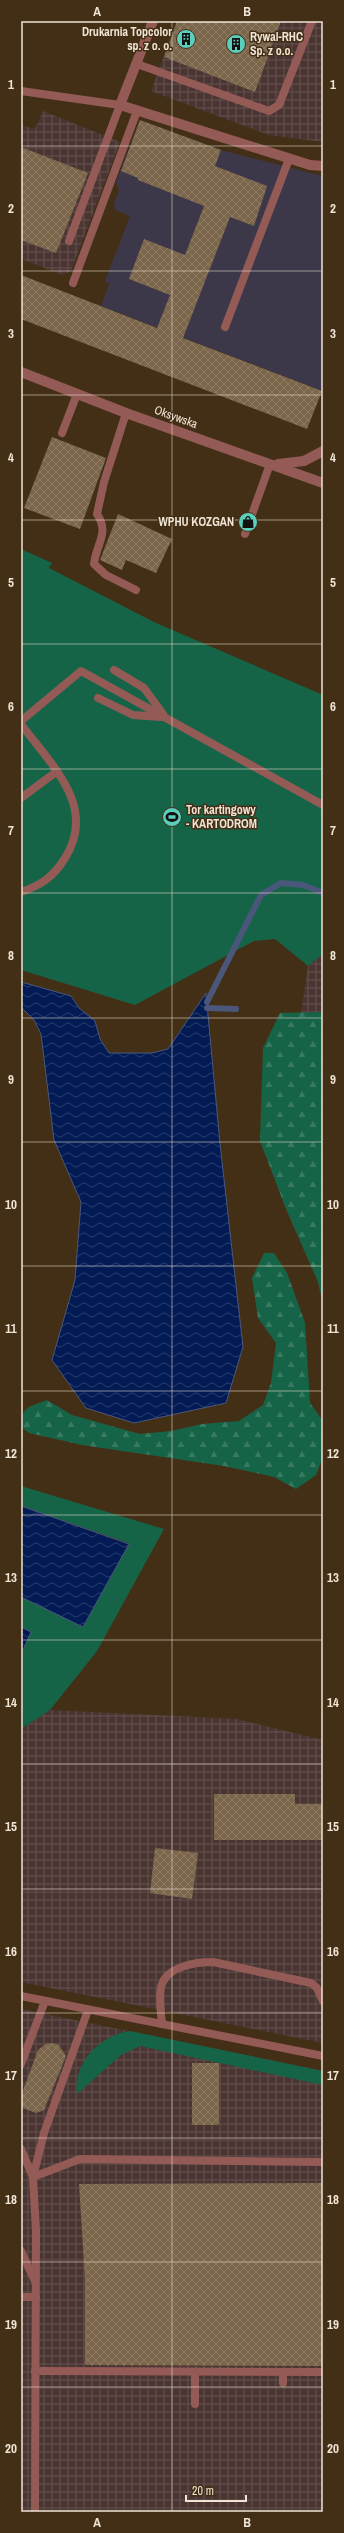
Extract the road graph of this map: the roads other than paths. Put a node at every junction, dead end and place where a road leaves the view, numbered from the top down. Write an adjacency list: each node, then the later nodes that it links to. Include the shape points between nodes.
1 (153, 21): 3 (street)
2 (312, 21): 3 (lane, via 279,105 269,110)
3 (136, 64): 5 (street)
4 (21, 92): 5 (lane)
5 (120, 105): 6 (street); 9 (lane)
6 (136, 110): 7 (street); 10 (lane)
7 (288, 159): 8 (street); 11 (lane)
8 (323, 166)
9 (69, 241)
10 (73, 283)
11 (225, 327)
12 (21, 372): 13 (street, Oksywska)
13 (78, 394): 14 (street, Oksywska); 15 (lane)
14 (126, 413): 17 (street, Oksywska); 20 (lane, via 104,482 97,514 103,523 104,532 94,564 106,575)
15 (62, 433)
16 (323, 451): 17 (street, via 304,461)
17 (270, 464): 18 (street, Oksywska); 19 (lane)
18 (323, 483)
19 (244, 534)
20 (136, 590)
21 (114, 670): 23 (lane, via 144,688)
22 (98, 698): 23 (lane, via 133,714)
23 (168, 719): 24 (lane, via 81,671); 28 (lane)
24 (21, 721)
25 (21, 724): 26 (lane)
26 (56, 772): 27 (lane); 29 (lane, via 73,798 78,815 76,835 57,872 40,886)
27 (21, 798)
28 (323, 805)
29 (21, 892)
30 (21, 1996): 31 (lane)
31 (45, 2001): 33 (lane); 36 (lane)
32 (323, 2001): 34 (lane, via 317,1988 311,1983 213,1962 201,1962 167,1975 161,1985)
33 (88, 2010): 34 (lane); 39 (lane, via 44,2133)
34 (162, 2024): 35 (lane)
35 (323, 2056)
36 (21, 2064)
37 (21, 2149): 39 (lane)
38 (323, 2162): 39 (lane, via 80,2159)
39 (33, 2177): 41 (lane)
40 (21, 2251): 41 (lane)
41 (36, 2284): 43 (lane)
42 (21, 2297): 43 (lane)
43 (36, 2297): 44 (lane)
44 (35, 2371): 45 (lane); 50 (lane)
45 (195, 2372): 46 (lane); 49 (lane)
46 (283, 2372): 47 (lane); 48 (lane)
47 (323, 2372)
48 (283, 2383)
49 (195, 2404)
50 (35, 2512)

